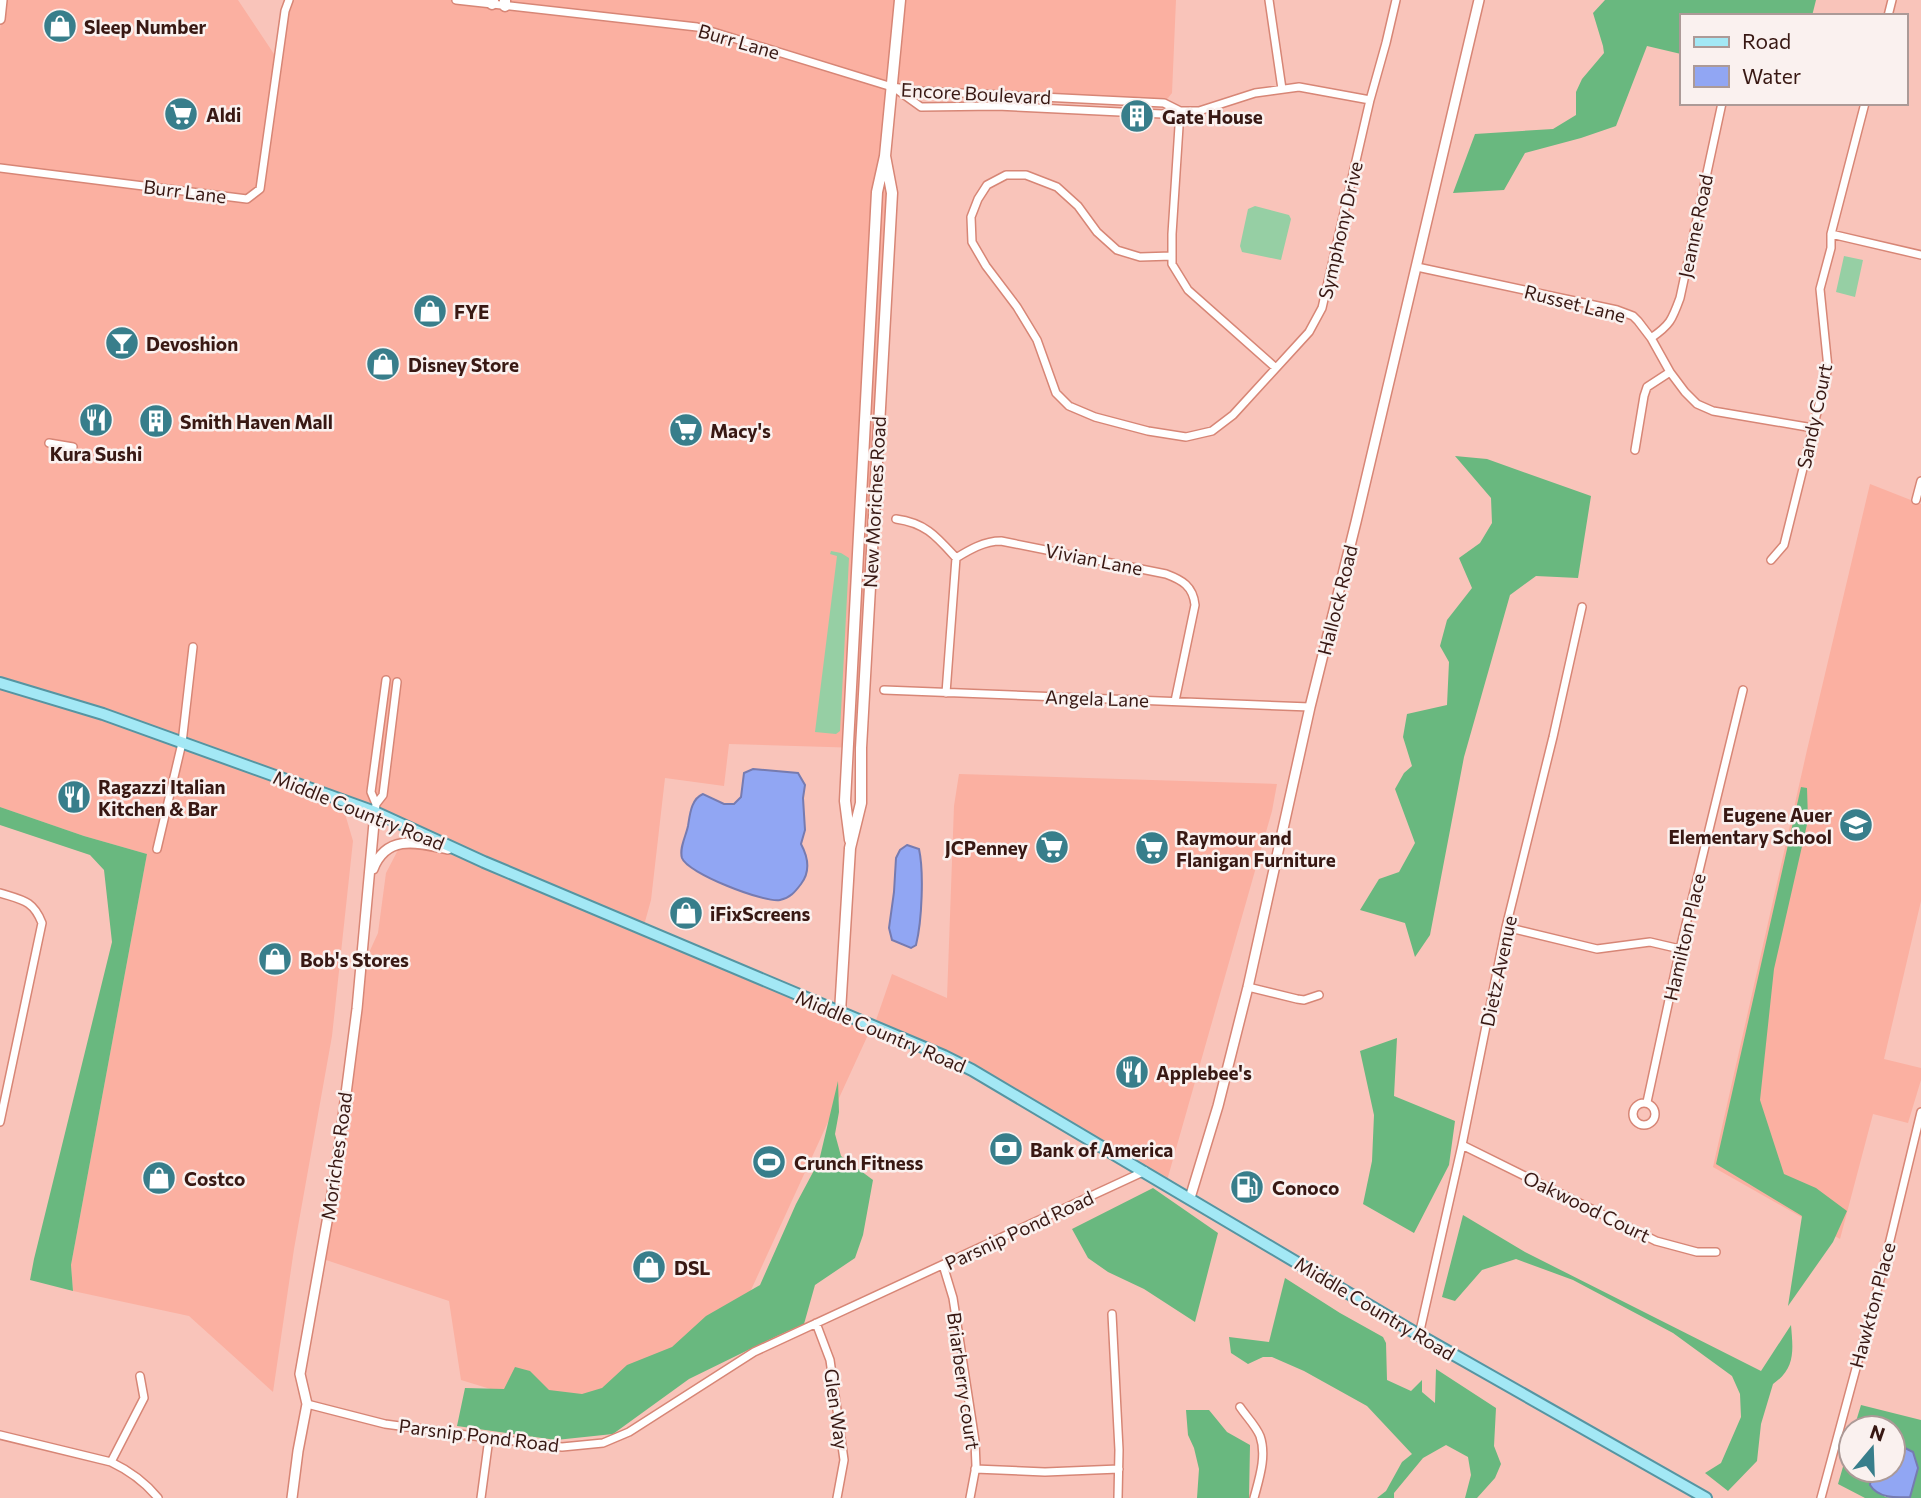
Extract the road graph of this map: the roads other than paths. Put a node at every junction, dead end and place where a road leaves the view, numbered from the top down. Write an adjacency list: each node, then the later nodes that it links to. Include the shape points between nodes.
1 (2, 0): 10 (street)
2 (289, 0): 18 (street, Burr Lane, via 260,189 247,199)
3 (456, 0): 8 (street, Burr Lane)
4 (900, 0): 11 (main road, New Moriches Road)
5 (1269, 0): 12 (street)
6 (1396, 0): 13 (street, Symphony Drive)
7 (1479, 0): 22 (street, Hallock Road)
8 (493, 2): 9 (street, Burr Lane)
9 (505, 3): 11 (street, Burr Lane, via 697,27)
10 (0, 19)
11 (892, 87): 16 (street, Encore Boulevard, via 1164,103); 16 (street, Encore Boulevard, via 921,107); 17 (main road, New Moriches Road)
12 (1282, 89): 13 (street, Encore Boulevard, via 1300,87); 16 (street, Encore Boulevard, via 1199,111)
13 (1370, 100): 24 (street, Symphony Drive, via 1322,308 1309,332)
14 (1721, 105): 23 (street, Jeanne Road, via 1680,298 1666,327)
15 (1865, 105): 19 (street, Sandy Court)
16 (1180, 111): 21 (street)
17 (886, 156): 47 (main road, New Moriches Road, via 877,192 851,670 845,802); 47 (main road, New Moriches Road, via 892,193 861,803)
18 (0, 167)
19 (1831, 234): 20 (street); 26 (street, Sandy Court, via 1820,289 1828,368)
20 (1921, 255)
21 (1172, 256): 24 (street, via 1188,290); 24 (street, Symphony Drive, via 1140,257 1117,250 1057,187 1026,175 1006,175 987,185 971,217 972,242 1037,340 1056,393 1069,406 1095,418 1186,438 1212,431 1233,415)
22 (1417, 267): 23 (street, Russet Lane, via 1617,310 1633,316); 44 (street, Hallock Road)
23 (1651, 338): 25 (street, Russet Lane)
24 (1276, 368)
25 (1670, 372): 26 (street, Russet Lane, via 1706,409); 29 (street, via 1647,387)
26 (1813, 428): 34 (street, Sandy Court, via 1784,545)
27 (49, 443): 28 (street)
28 (73, 447)
29 (1635, 450)
30 (1921, 481): 31 (street)
31 (1916, 500)
32 (896, 519): 33 (street, via 923,527)
33 (956, 558): 42 (street); 43 (street, Vivian Lane, via 1001,541 1181,580 1192,591 1195,605)
34 (1771, 560)
35 (1582, 607): 52 (street, Dietz Avenue)
36 (193, 647): 45 (street)
37 (386, 680): 46 (street, via 371,792)
38 (397, 682): 46 (street, via 383,795)
39 (0, 683): 45 (main road, Middle Country Road)
40 (884, 690): 42 (street, Angela Lane)
41 (1743, 690): 53 (street, Hamilton Place)
42 (946, 693): 43 (street, Angela Lane)
43 (1175, 701): 44 (street, Angela Lane)
44 (1310, 707): 54 (street, Hallock Road)
45 (182, 743): 46 (main road, Middle Country Road); 48 (street)
46 (375, 808): 49 (main road, Middle Country Road); 50 (street, Moriches Road)
47 (850, 848): 56 (main road, New Moriches Road)
48 (158, 849)
49 (459, 851): 50 (street, via 399,844 376,863); 56 (main road, Middle Country Road)
50 (370, 878): 69 (street, Moriches Road, via 336,1171 300,1374)
51 (0, 893): 59 (street, via 28,902 42,923)
52 (1506, 927): 53 (street, via 1597,949 1650,942); 60 (street, Dietz Avenue)
53 (1680, 949): 57 (street, Hamilton Place)
54 (1248, 987): 55 (street, via 1304,1000); 62 (street, Hallock Road)
55 (1319, 995)
56 (840, 1012): 61 (main road, Middle Country Road, via 972,1070)
57 (1647, 1102)
58 (1921, 1111): 84 (street, Hawkton Place)
59 (0, 1122)
60 (1462, 1145): 63 (street, Oakwood Court, via 1656,1241); 67 (street, Dietz Avenue)
61 (1145, 1171): 62 (main road, Middle Country Road); 64 (street, Parsnip Pond Road)
62 (1190, 1198): 67 (main road, Middle Country Road)
63 (1716, 1252)
64 (943, 1265): 66 (street, Parsnip Pond Road); 74 (street, Briarberry court, via 953,1298 975,1441)
65 (1112, 1314): 75 (street)
66 (816, 1323): 72 (street, Parsnip Pond Road, via 754,1352 629,1432 603,1443 562,1447); 79 (street, Glen Way, via 830,1360 844,1460)
67 (1419, 1335): 83 (main road, Middle Country Road)
68 (140, 1376): 73 (street, via 144,1398)
69 (307, 1404): 72 (street, Parsnip Pond Road, via 385,1424); 77 (street, Moriches Road)
70 (1240, 1407): 82 (street, via 1261,1439 1262,1464)
71 (0, 1435): 73 (street)
72 (489, 1438): 78 (street)
73 (111, 1462): 76 (street, via 126,1469)
74 (975, 1469): 75 (street); 80 (street, Briarberry court)
75 (1119, 1469): 81 (street)
76 (158, 1498)
77 (292, 1498)
78 (481, 1498)
79 (837, 1498)
80 (970, 1498)
81 (1118, 1498)
82 (1254, 1498)
83 (1706, 1498)
84 (1821, 1498)

